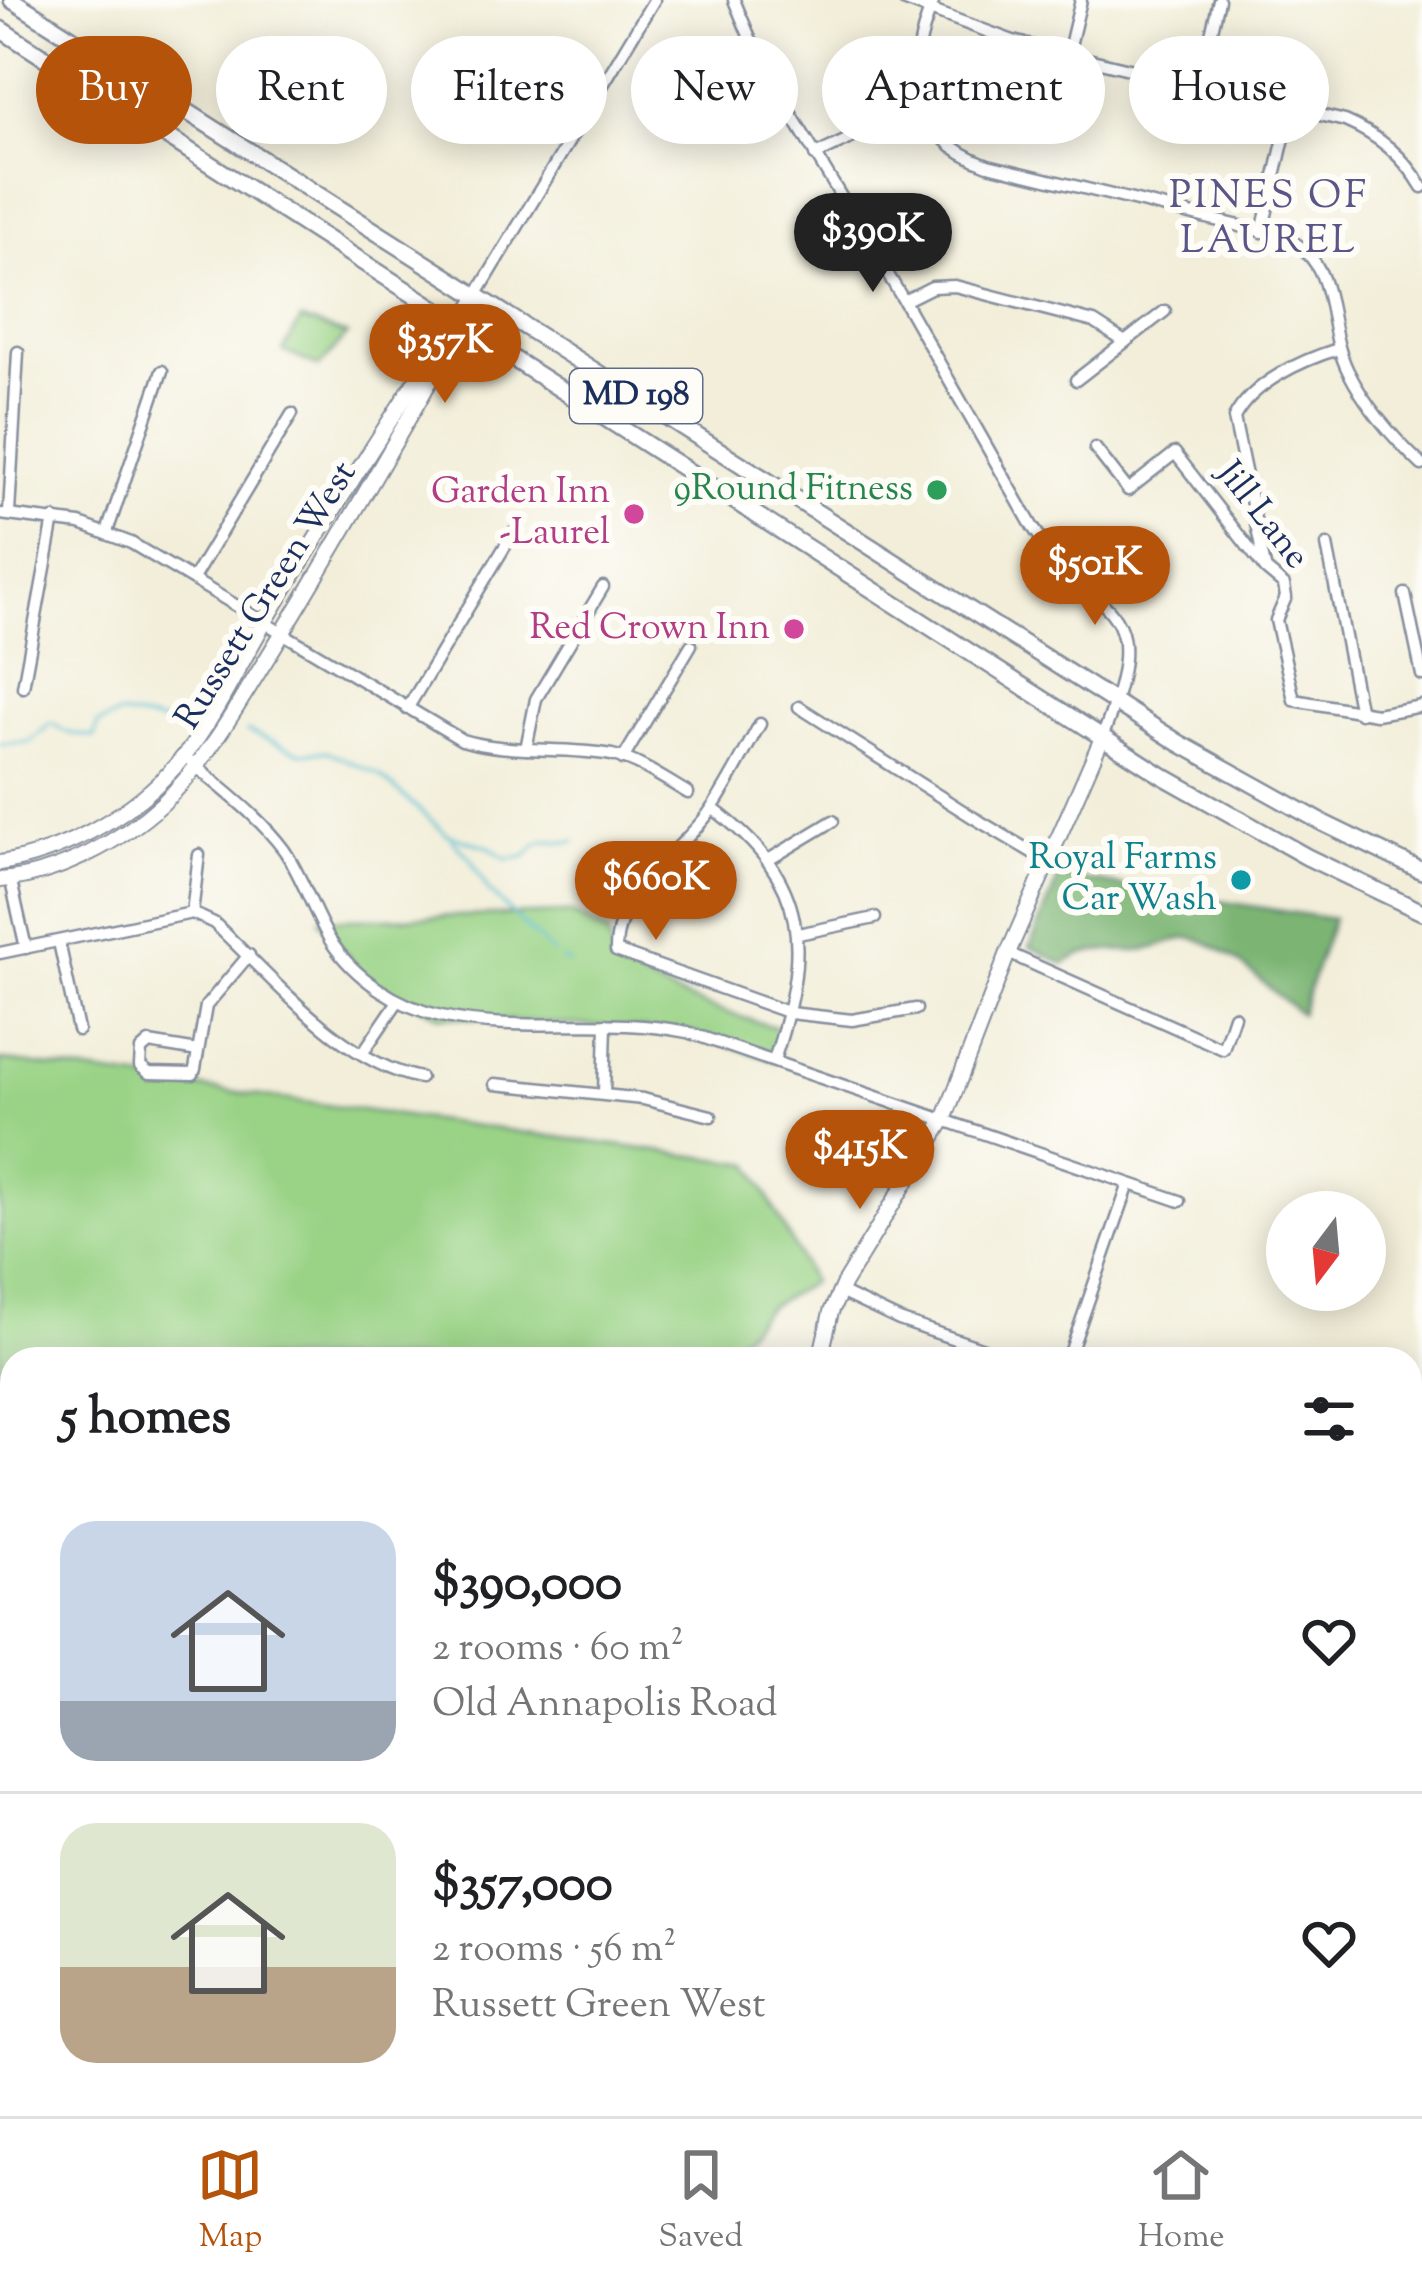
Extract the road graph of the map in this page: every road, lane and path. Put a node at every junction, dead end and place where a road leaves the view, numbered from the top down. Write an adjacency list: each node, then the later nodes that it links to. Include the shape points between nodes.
1 (13, 0): 20 (main road, MD 198)
2 (654, 0): 20 (street)
3 (734, 0): 17 (street)
4 (903, 0): 7 (street)
5 (1081, 0): 11 (street)
6 (1219, 0): 12 (street)
7 (932, 5): 9 (street); 10 (street)
8 (1, 30): 21 (main road, MD 198)
9 (921, 36)
10 (999, 36)
11 (1072, 36)
12 (1211, 36)
13 (1329, 119): 18 (street, via 1367,130)
14 (838, 144): 17 (street)
15 (950, 144): 19 (street, via 972,160)
16 (1283, 144): 19 (street)
17 (815, 155): 22 (street)
18 (1422, 187)
19 (1262, 232): 26 (street, via 1315,258)
20 (477, 295): 24 (street); 48 (main road, MD 198)
21 (422, 301): 24 (main road, MD 198); 28 (main road)
22 (904, 301): 25 (street, via 955,286 1094,322); 48 (street, via 1041,540 1115,614 1126,645)
23 (1165, 311): 25 (street)
24 (459, 324): 28 (street, Russett Green West); 44 (street, Russett Green West); 54 (main road, MD 198)
25 (1125, 342): 30 (street)
26 (1338, 349): 33 (street, via 1380,420); 39 (street, via 1284,372 1234,418)
27 (18, 352): 34 (street)
28 (432, 356): 43 (street, Russett Green West)
29 (162, 370): 36 (street)
30 (1076, 380)
31 (292, 415): 40 (street)
32 (1095, 448): 39 (street, Jill Lane, via 1128,490 1175,453)
33 (1422, 465)
34 (5, 513): 35 (street)
35 (54, 519): 36 (street); 47 (street)
36 (107, 532): 40 (street)
37 (513, 532): 51 (street)
38 (1327, 545): 52 (street)
39 (1266, 570): 52 (street, Jill Lane, via 1286,590 1276,620 1294,700)
40 (194, 577): 43 (street)
41 (603, 587): 55 (street, via 536,699)
42 (1405, 594): 46 (street)
43 (265, 620): 44 (street); 57 (street, Russett Green West)
44 (283, 632): 51 (street); 57 (street, Russett Green West)
45 (691, 645): 56 (street)
46 (1422, 675)
47 (23, 687)
48 (1116, 702): 54 (street); 65 (main road, MD 198, via 1248,782)
49 (1422, 706): 52 (street, Jill Lane)
50 (799, 707): 62 (street)
51 (407, 709): 55 (street, via 461,740)
52 (1360, 713)
53 (760, 724): 59 (street)
54 (1102, 738): 62 (street); 67 (main road, MD 198, via 1230,815)
55 (526, 749): 56 (street)
56 (623, 758): 58 (street)
57 (189, 761): 64 (street, Russett Green West, via 69,842); 66 (street, Russett Green West, via 162,803 108,842); 76 (street, via 271,834 333,944)
58 (688, 793)
59 (712, 808): 63 (street); 78 (street, via 632,901 616,951)
60 (833, 820): 63 (street)
61 (199, 854): 68 (street)
62 (1049, 857): 74 (street)
63 (770, 859): 70 (street)
64 (4, 862): 66 (street)
65 (1422, 871)
66 (5, 879): 72 (street)
67 (1422, 912)
68 (192, 913): 71 (street); 75 (street)
69 (875, 918): 70 (street)
70 (798, 934): 78 (street)
71 (59, 942): 72 (street); 81 (street)
72 (26, 948): 73 (street)
73 (0, 953)
74 (1008, 953): 79 (street, via 1223,1049); 89 (street)
75 (249, 955): 82 (street, via 206,1006); 83 (street)
76 (398, 1001): 80 (street, via 461,1019); 83 (street)
77 (916, 1009): 78 (street, via 852,1019)
78 (790, 1013): 84 (street)
79 (1234, 1016)
80 (606, 1024): 84 (street, via 687,1032); 87 (street)
81 (78, 1030)
82 (198, 1051): 82 (street, via 149,1043 140,1066 188,1077)
83 (362, 1054): 85 (street)
84 (774, 1060): 89 (street)
85 (420, 1078)
86 (495, 1084): 87 (street)
87 (604, 1094): 88 (street)
88 (711, 1116)
89 (944, 1120): 90 (street); 92 (street)
90 (1129, 1184): 91 (street); 95 (street)
91 (1180, 1201)
92 (839, 1292): 93 (street); 94 (street)
93 (823, 1347)
94 (978, 1347)
95 (1072, 1347)

